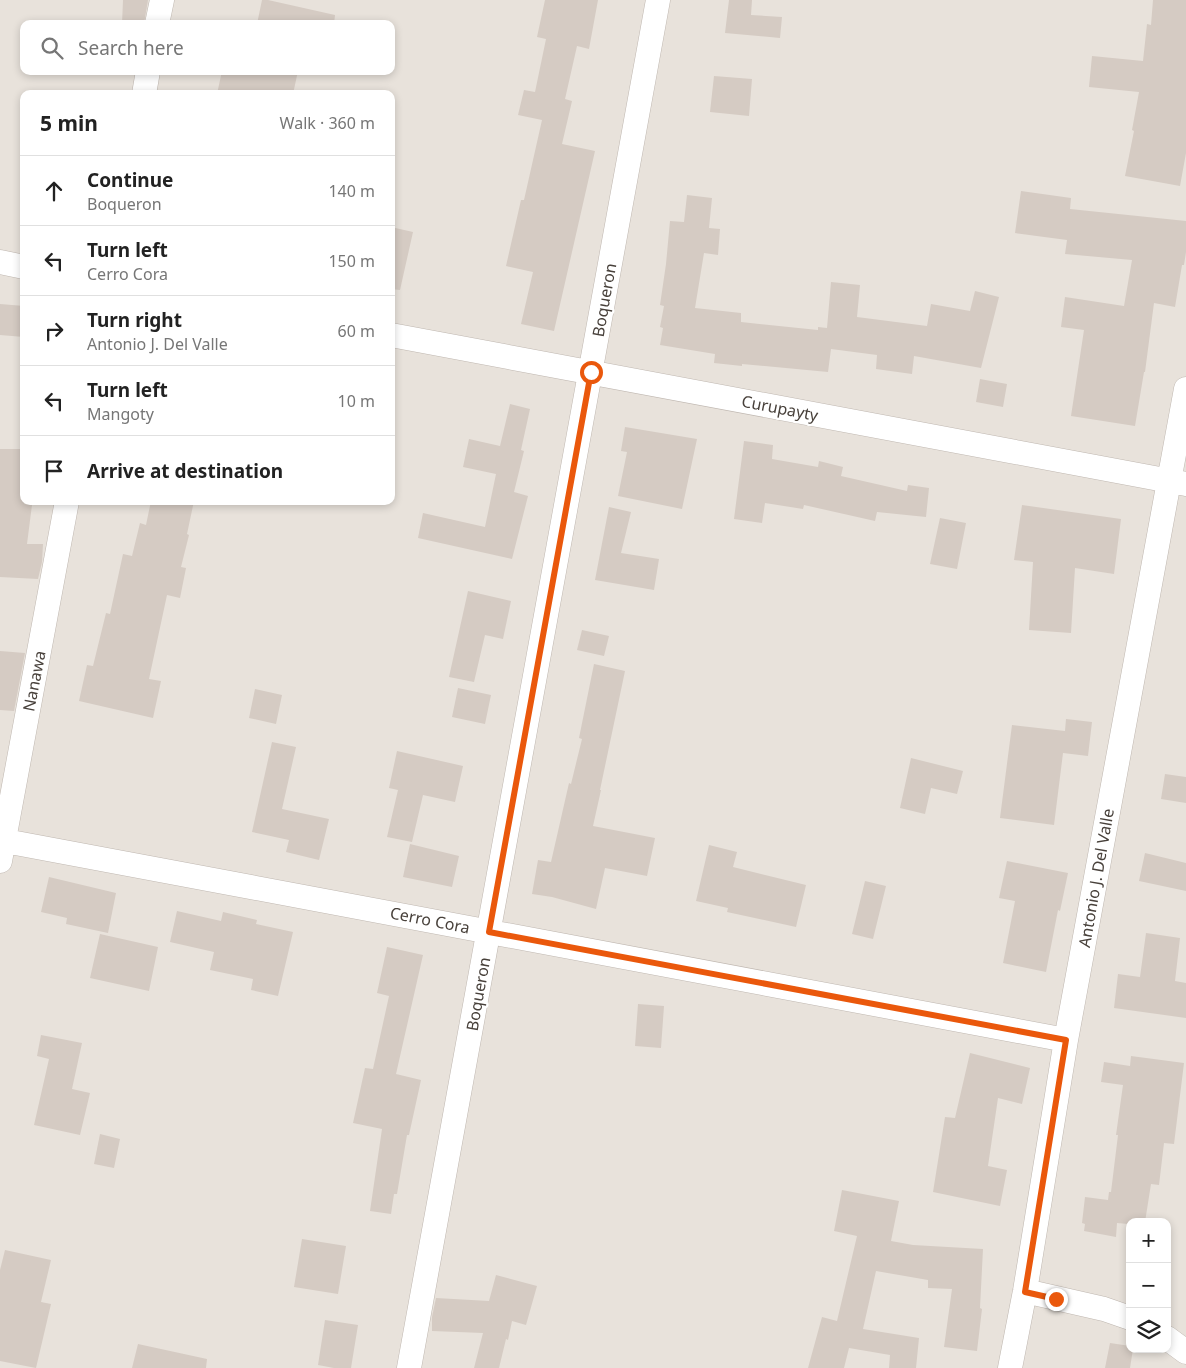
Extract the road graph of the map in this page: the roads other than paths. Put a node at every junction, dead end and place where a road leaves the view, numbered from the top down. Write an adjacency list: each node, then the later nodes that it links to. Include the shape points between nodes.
1 (162, 0): 3 (street)
2 (658, 0): 9 (street, Boqueron)
3 (158, 20)
4 (147, 75): 5 (street)
5 (145, 90)
6 (0, 262): 7 (street)
7 (20, 266)
8 (395, 336): 9 (street, Curupayty)
9 (591, 372): 11 (street, Curupayty); 14 (street, Boqueron)
10 (1186, 389): 11 (street, Antonio J. Del Valle)
11 (1178, 482): 15 (street, Antonio J. Del Valle)
12 (66, 505): 13 (street, Nanawa)
13 (1, 847): 14 (street, Cerro Cora)
14 (489, 932): 15 (street, Cerro Cora); 20 (street, Boqueron)
15 (1066, 1040): 16 (street, Antonio J. Del Valle)
16 (1025, 1292): 17 (street); 21 (street, Antonio J. Del Valle)
17 (1126, 1317)
18 (1171, 1341): 19 (street)
19 (1186, 1352)
20 (409, 1368)
21 (1010, 1368)

